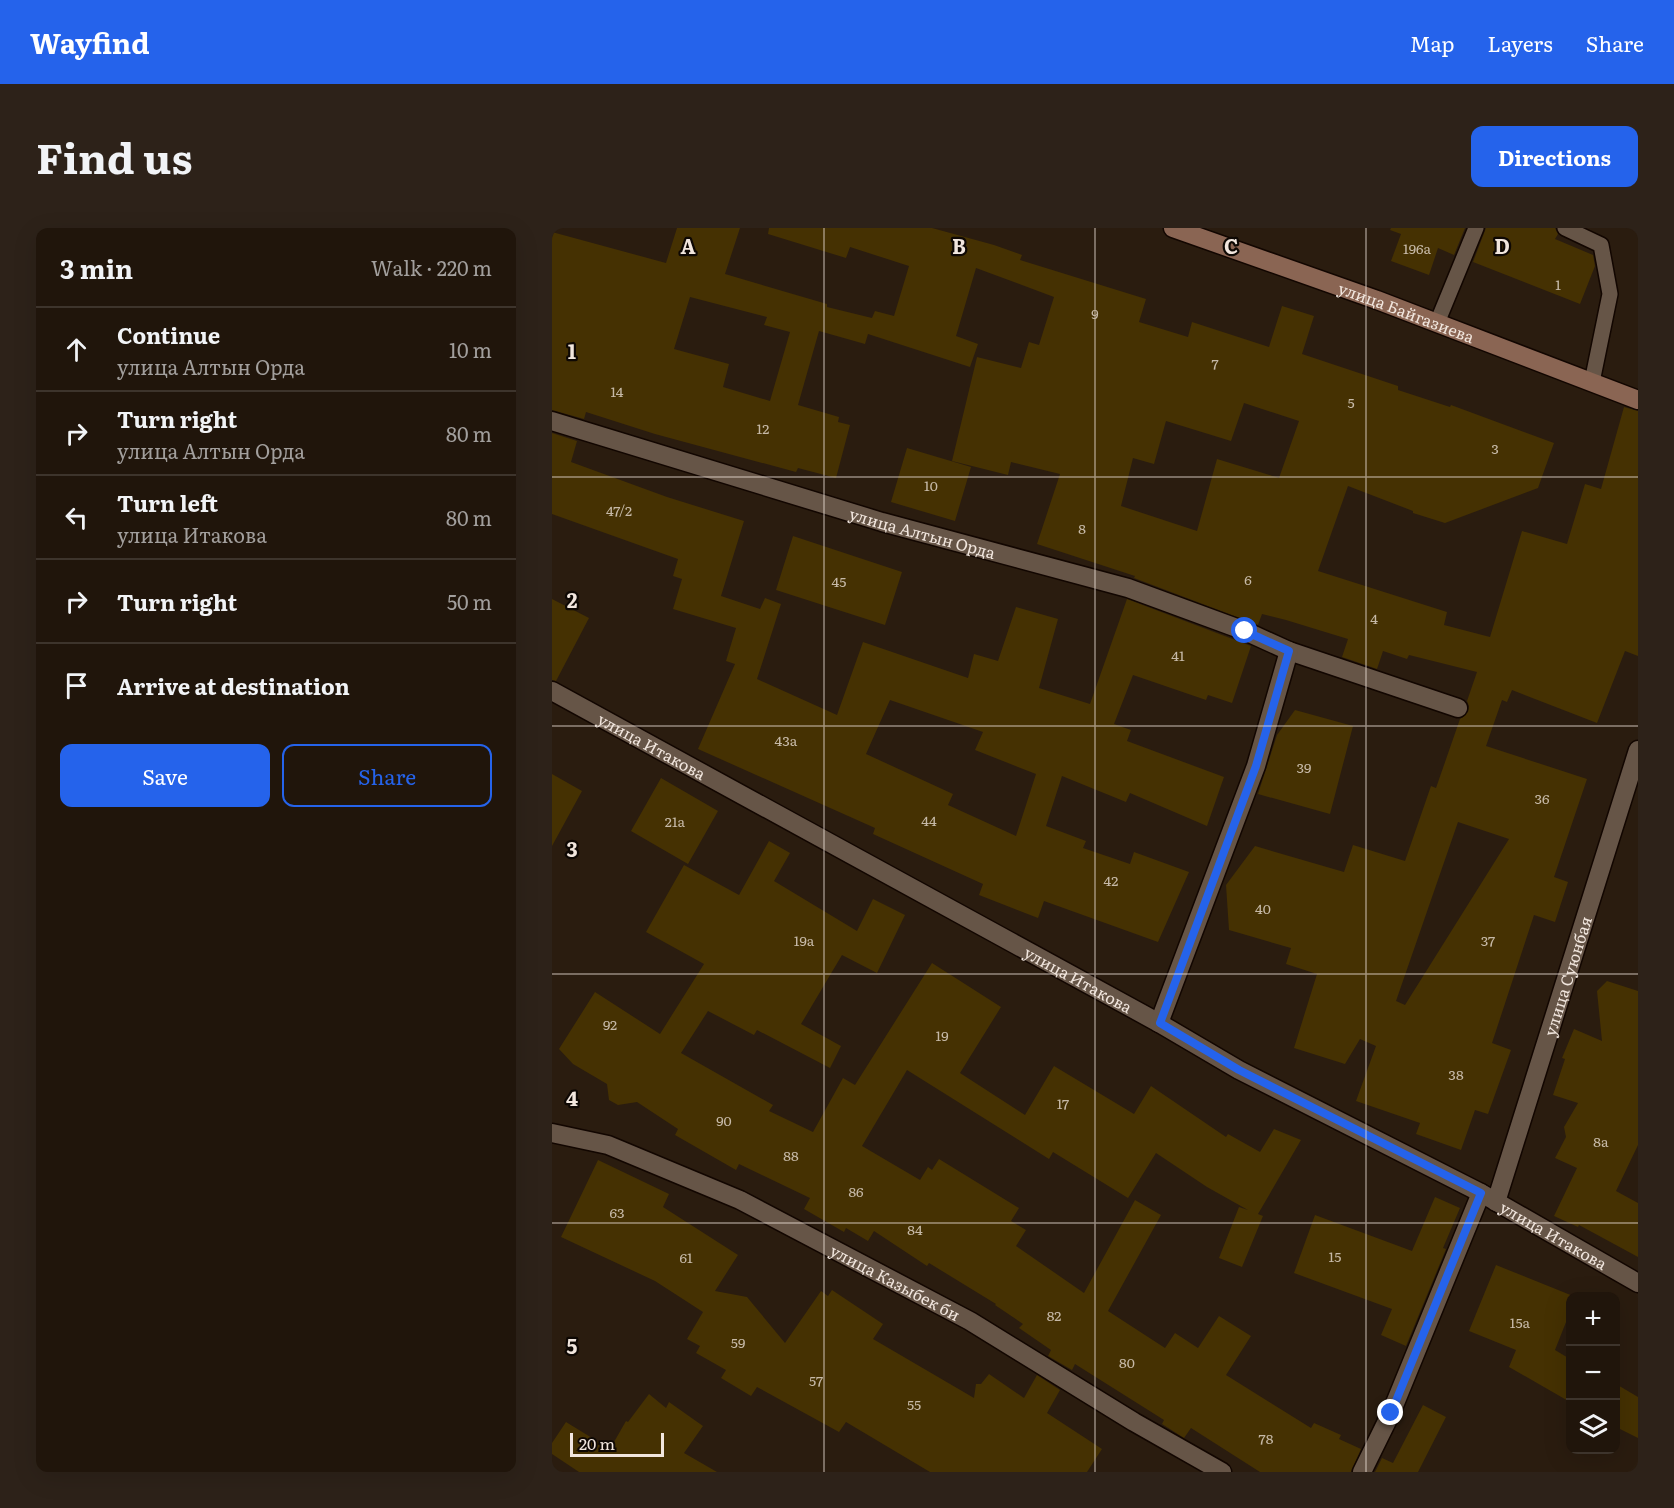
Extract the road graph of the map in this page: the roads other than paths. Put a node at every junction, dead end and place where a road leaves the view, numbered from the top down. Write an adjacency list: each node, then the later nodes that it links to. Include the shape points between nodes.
1 (1173, 228): 4 (main road, улица Байгазиева)
2 (1476, 228): 4 (lane)
3 (1565, 228): 5 (lane, via 1601,245 1610,294)
4 (1437, 323): 5 (main road, улица Байгазиева)
5 (1592, 382): 6 (main road, улица Байгазиева)
6 (1638, 400)
7 (552, 421): 8 (street, улица Алтын Орда, via 882,522 1128,588)
8 (1289, 651): 10 (street, улица Алтын Орда); 12 (street, via 1256,766)
9 (552, 692): 12 (street, улица Итакова)
10 (1458, 708)
11 (1638, 750): 14 (street, улица Суюнбая)
12 (1160, 1023): 14 (street, улица Итакова, via 1239,1070)
13 (552, 1133): 16 (street, улица Казыбек би, via 608,1145 740,1200 970,1321)
14 (1489, 1197): 15 (street, улица Итакова); 17 (street, улица Суюнбая)
15 (1638, 1283)
16 (1222, 1472)
17 (1362, 1472)

